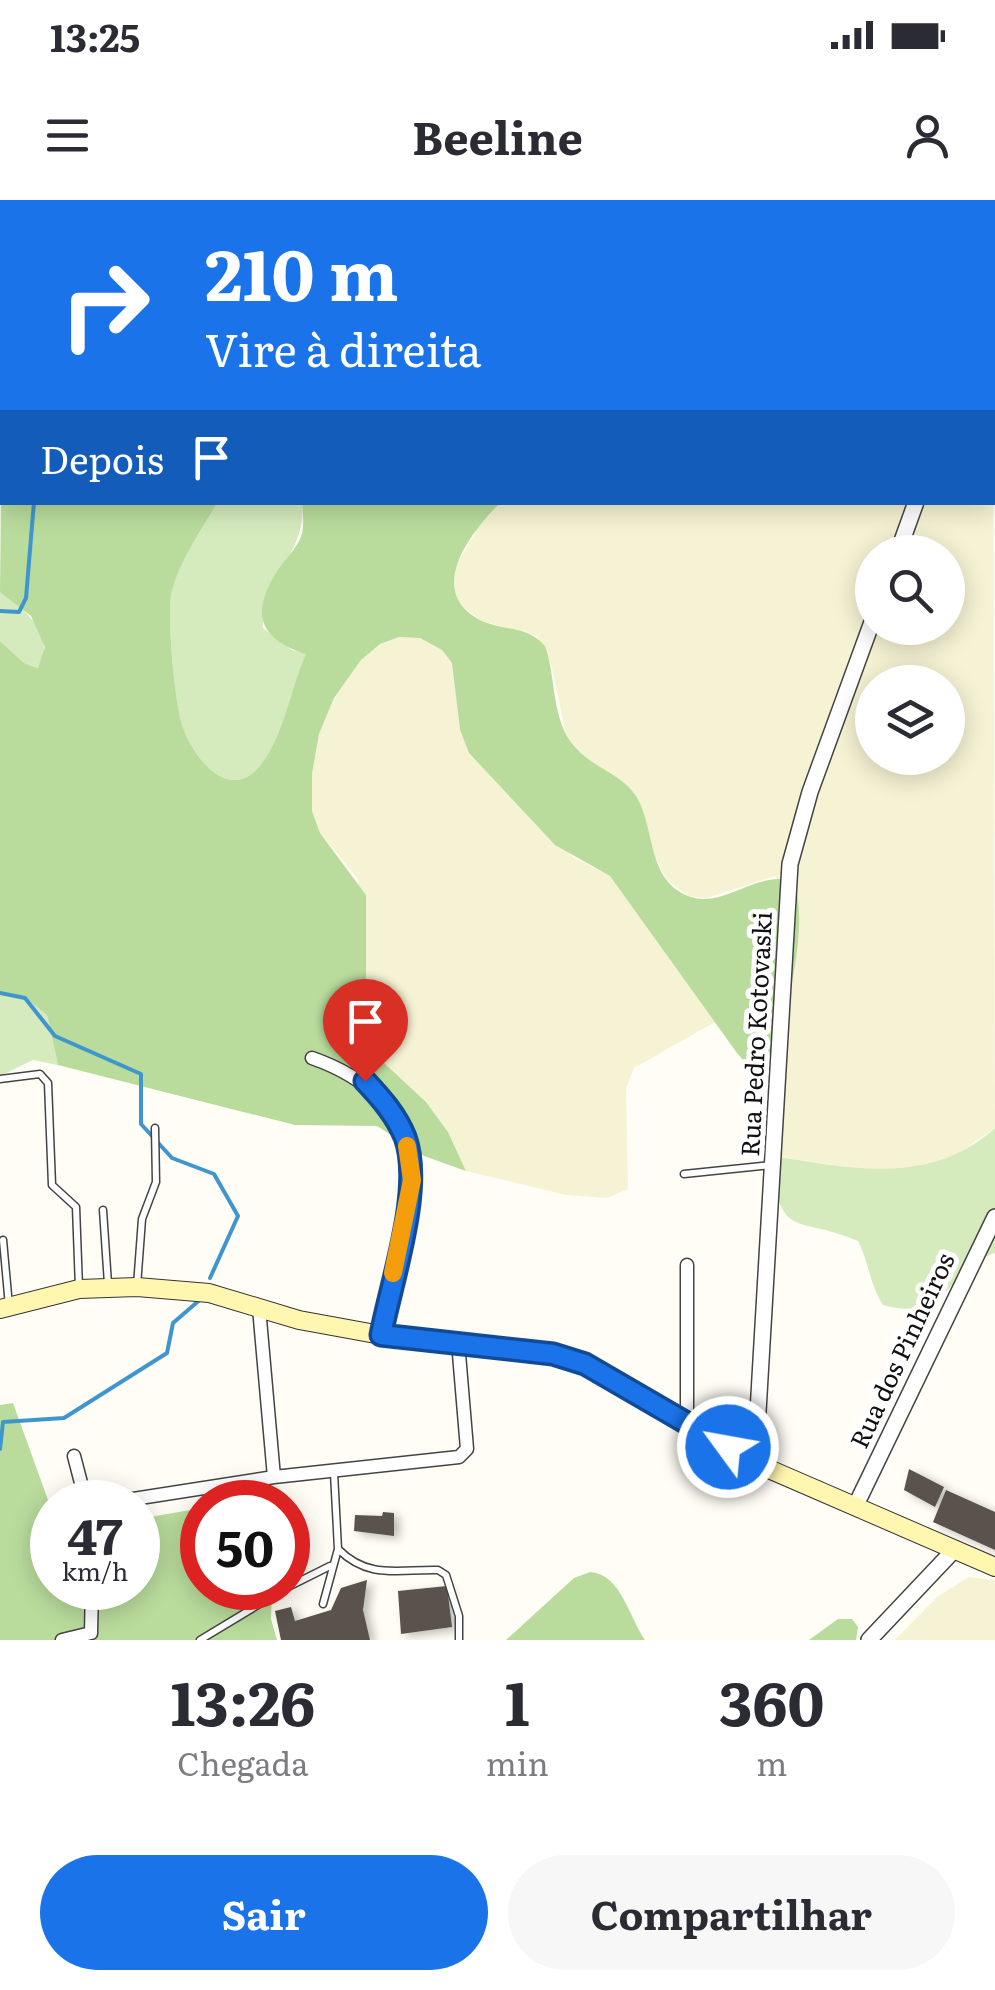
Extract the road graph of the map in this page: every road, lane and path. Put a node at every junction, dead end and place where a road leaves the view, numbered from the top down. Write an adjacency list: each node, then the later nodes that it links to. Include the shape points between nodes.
1 (915, 505): 2 (street)
2 (904, 535)
3 (864, 645): 7 (street, Rua Pedro Kotovaski, via 790,864)
4 (312, 1058): 18 (street, via 365,1081 406,1139 412,1180)
5 (0, 1079): 15 (lane, via 40,1074 48,1084 52,1184 76,1207)
6 (155, 1128): 14 (lane, via 156,1182 142,1219)
7 (772, 1164): 8 (lane); 22 (street, Rua Pedro Kotovaski)
8 (684, 1174)
9 (103, 1210): 13 (lane)
10 (995, 1217): 27 (street, Rua dos Pinheiros)
11 (3, 1240): 16 (lane)
12 (687, 1266): 20 (street)
13 (108, 1286): 14 (main road); 15 (main road)
14 (138, 1287): 17 (main road, via 208,1293)
15 (79, 1290): 16 (main road)
16 (4, 1308)
17 (259, 1308): 18 (main road); 24 (street)
18 (381, 1335): 19 (main road)
19 (458, 1342): 20 (main road, via 585,1364); 23 (street, via 464,1454)
20 (688, 1422): 22 (main road)
21 (74, 1456): 25 (street)
22 (755, 1463): 27 (main road)
23 (334, 1472): 24 (street); 28 (lane)
24 (274, 1478): 26 (street)
25 (80, 1480)
26 (160, 1495)
27 (856, 1506): 29 (main road)
28 (338, 1549): 30 (lane); 38 (lane, via 373,1572 446,1575 460,1616)
29 (955, 1549): 31 (main road); 39 (street)
30 (331, 1565): 32 (lane); 33 (lane)
31 (995, 1567)
32 (310, 1576)
33 (322, 1604)
34 (92, 1610): 36 (street, via 91,1633)
35 (249, 1610): 37 (lane)
36 (62, 1640)
37 (200, 1640)
38 (459, 1640)
39 (869, 1640)

